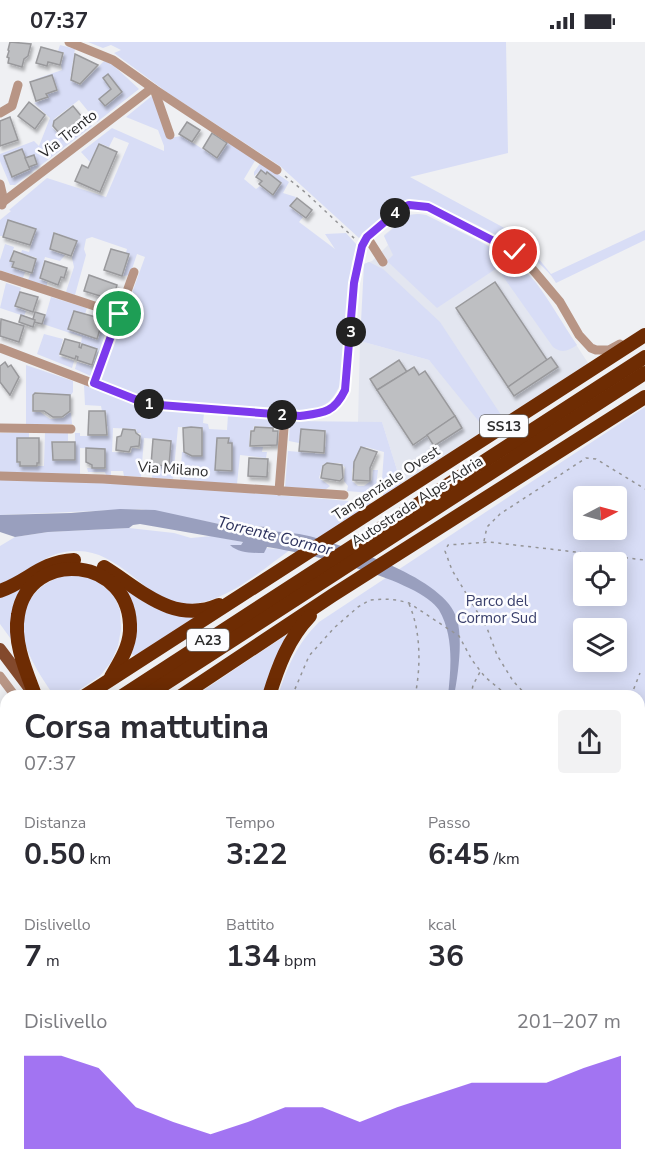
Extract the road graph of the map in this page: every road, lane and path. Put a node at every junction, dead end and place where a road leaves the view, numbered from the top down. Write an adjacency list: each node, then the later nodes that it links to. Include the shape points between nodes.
1 (69, 42): 3 (street, via 113,60)
2 (18, 85): 4 (street, via 12,106)
3 (153, 88): 5 (street); 6 (street); 8 (street, Via Trento)
4 (0, 113)
5 (170, 135)
6 (277, 170): 10 (path)
7 (0, 184): 8 (street)
8 (2, 205)
9 (367, 237): 10 (street); 11 (street); 15 (street, via 400,209 409,205 428,207 523,258 591,348 609,350)
10 (362, 246): 21 (street, via 354,283 345,390 330,410)
11 (383, 262)
12 (134, 272): 14 (street)
13 (0, 275): 14 (street)
14 (119, 314): 19 (street)
15 (645, 335): 30 (highway, Tangenziale Ovest / SS13)
16 (0, 348): 19 (street)
17 (645, 357): 44 (highway, Autostrada Alpe-Adria / A23)
18 (645, 373): 45 (highway, Autostrada Alpe-Adria / A23)
19 (94, 383): 21 (street, via 147,404)
20 (645, 397): 32 (highway)
21 (285, 415): 26 (street)
22 (0, 428): 23 (street)
23 (71, 429)
24 (0, 476): 26 (street, Via Milano)
25 (645, 489): 28 (path, via 596,459 586,458 500,514 487,527)
26 (279, 491): 27 (street, Via Milano)
27 (344, 495)
28 (484, 542): 29 (path); 52 (path, via 448,545 445,551 487,628 497,656)
29 (645, 560)
30 (253, 589): 31 (highway, SS13, via 212,608 176,610 151,599 106,568 76,560 45,565); 39 (highway, Tangenziale Ovest / SS13)
31 (0, 591)
32 (333, 595): 46 (highway); 47 (highway, via 300,627 287,648)
33 (409, 603): 35 (path, via 459,636); 48 (path, via 370,600 358,607 309,656); 49 (path, via 416,620)
34 (0, 649): 36 (main road)
35 (480, 671): 50 (path); 51 (path)
36 (17, 672): 38 (street); 41 (main road)
37 (640, 673): 53 (path)
38 (0, 674): 40 (street)
39 (108, 680): 42 (highway, via 128,642 126,604 119,591 97,572 64,569 34,584 18,614 19,645); 43 (highway, Tangenziale Ovest / SS13)
40 (11, 690)
41 (30, 690)
42 (33, 690)
43 (94, 690)
44 (131, 690)
45 (156, 690)
46 (190, 690)
47 (271, 690)
48 (295, 690)
49 (416, 690)
50 (472, 690)
51 (501, 690)
52 (521, 690)
53 (633, 690)

